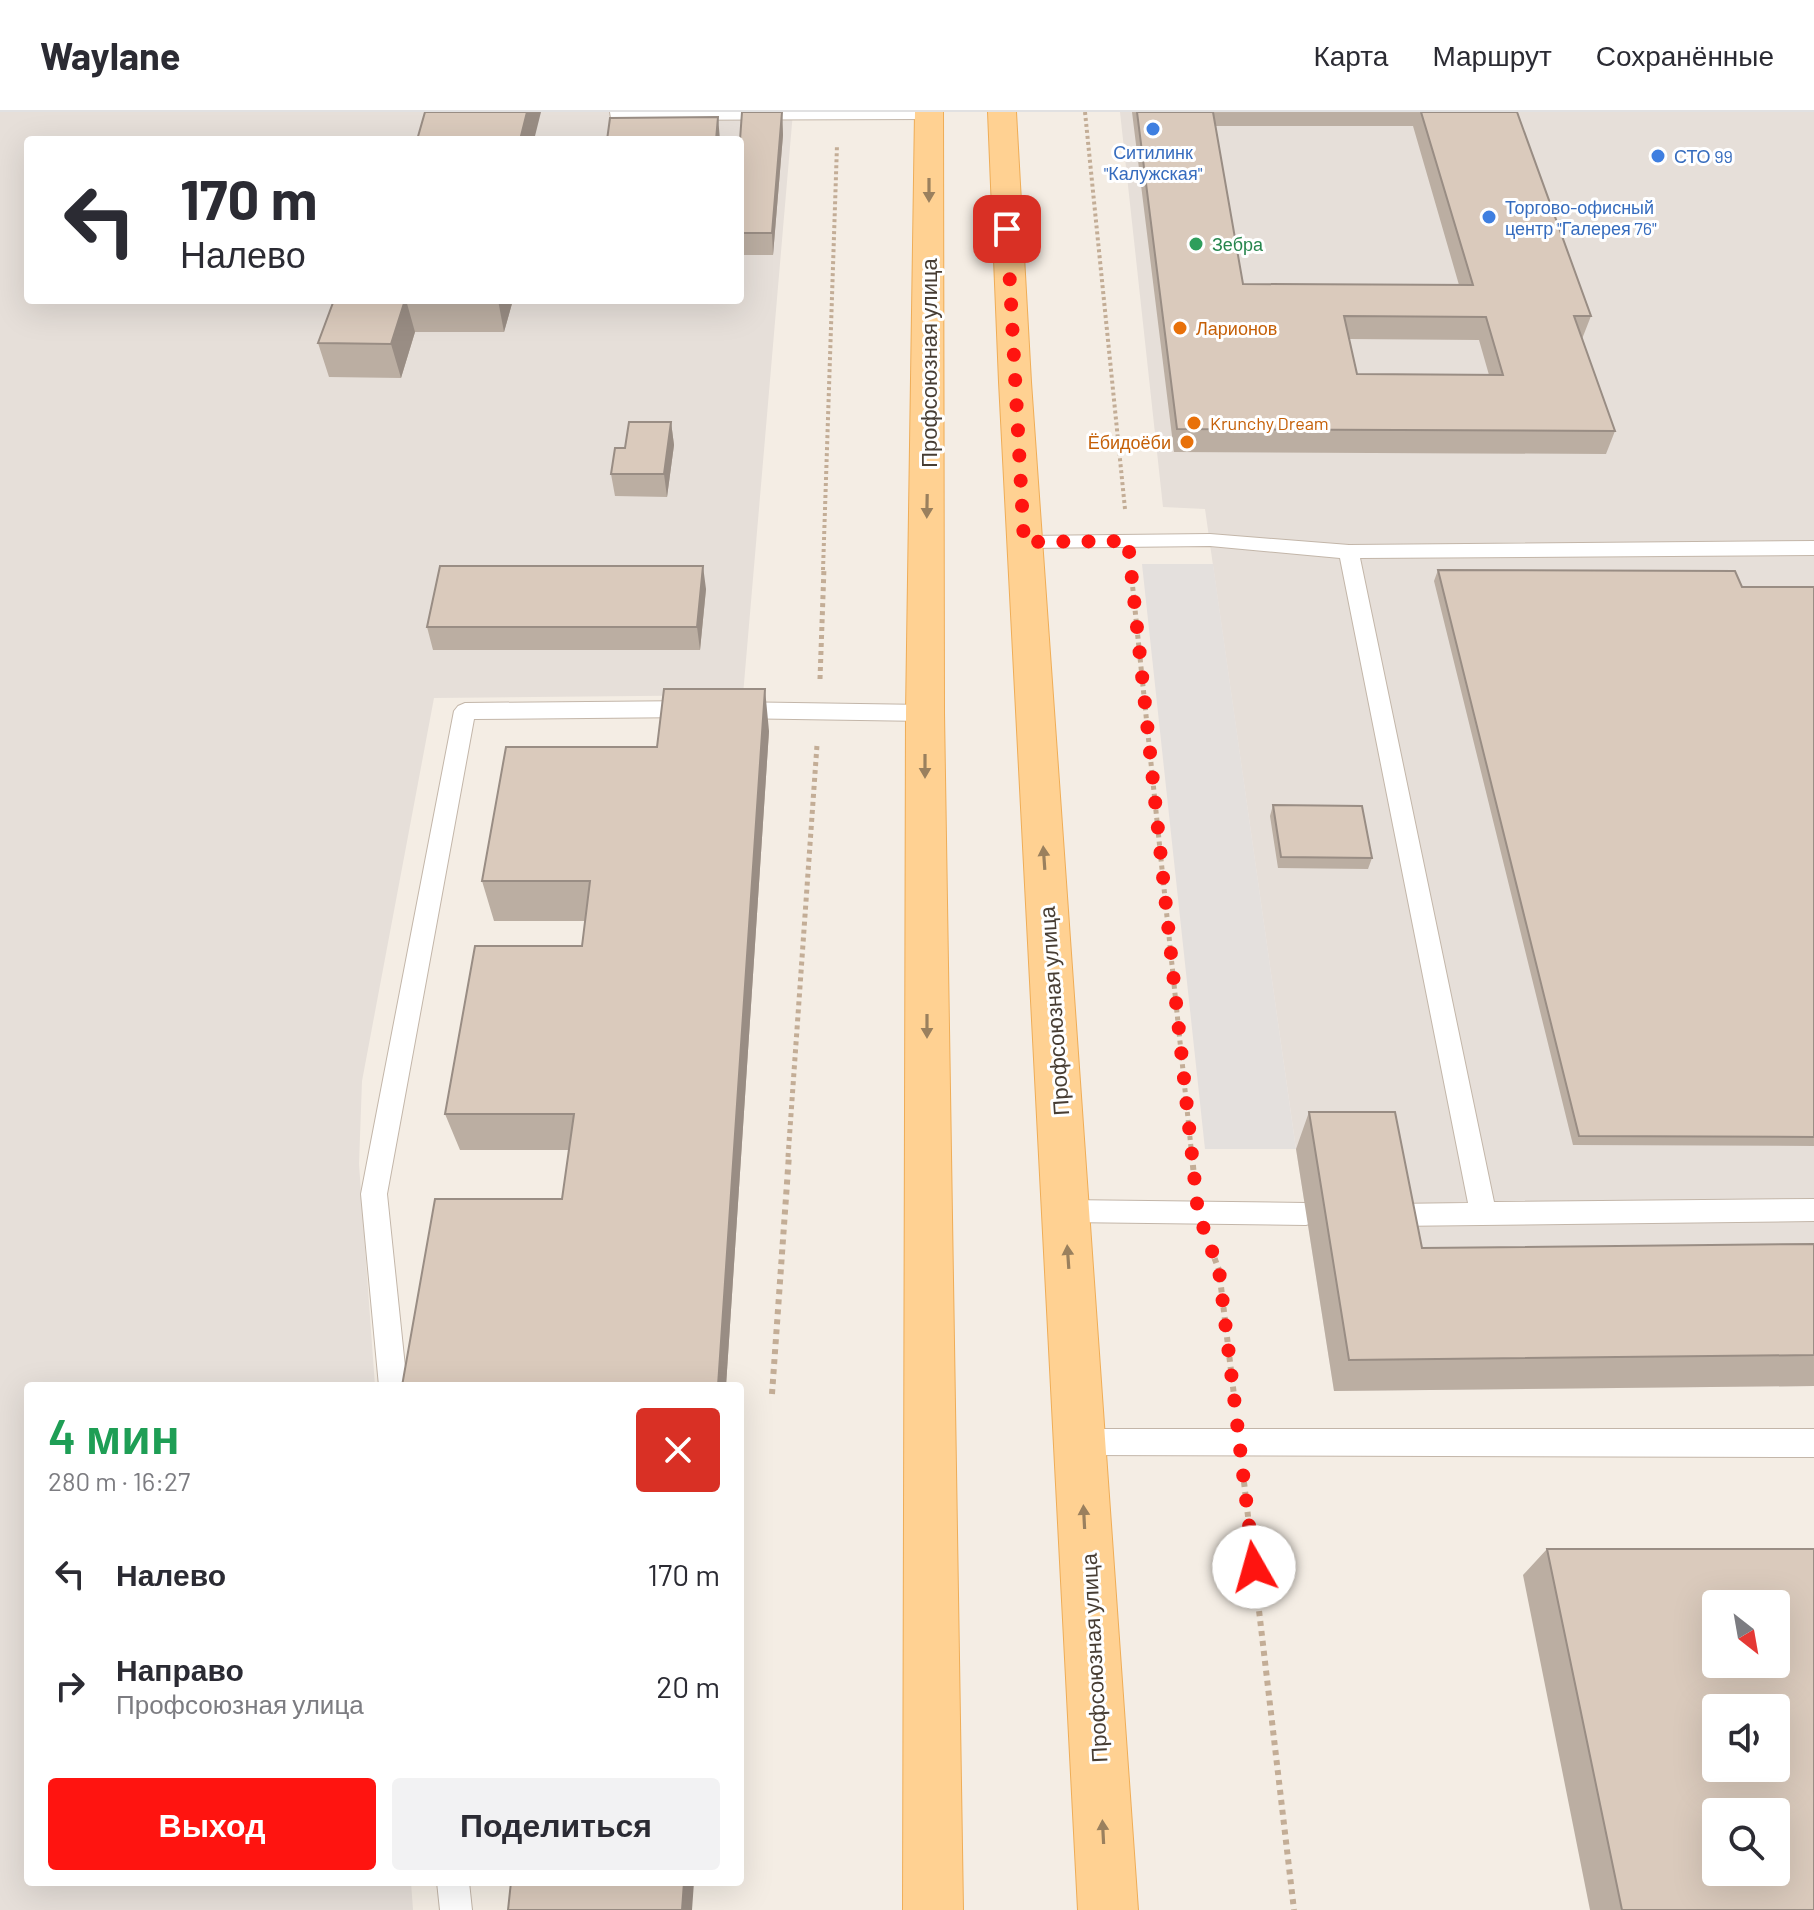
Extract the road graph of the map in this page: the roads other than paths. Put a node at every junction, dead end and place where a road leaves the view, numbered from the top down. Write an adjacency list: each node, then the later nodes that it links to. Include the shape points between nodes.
1 (839, 112): 3 (lane); 4 (lane)
2 (1002, 112): 5 (main road, Профсоюзная улица)
3 (929, 113): 8 (main road, Профсоюзная улица, one-way to 8)
4 (616, 115)
5 (1024, 542): 7 (lane, via 1210,540); 10 (main road, Профсоюзная улица, one-way to 5)
6 (1814, 548): 7 (lane)
7 (1349, 552): 12 (lane)
8 (925, 713): 14 (lane, via 465,711 374,1194); 19 (main road, Профсоюзная улица, one-way to 19)
9 (1814, 1210): 12 (lane)
10 (1066, 1211): 11 (lane); 15 (main road, Профсоюзная улица, one-way to 10)
11 (1306, 1214)
12 (1483, 1214): 13 (lane)
13 (1392, 1215)
14 (393, 1382)
15 (1080, 1442): 16 (lane); 20 (main road, Профсоюзная улица, one-way to 15)
16 (1814, 1443)
17 (453, 1886): 18 (lane)
18 (456, 1910)
19 (933, 1910)
20 (1108, 1910)

